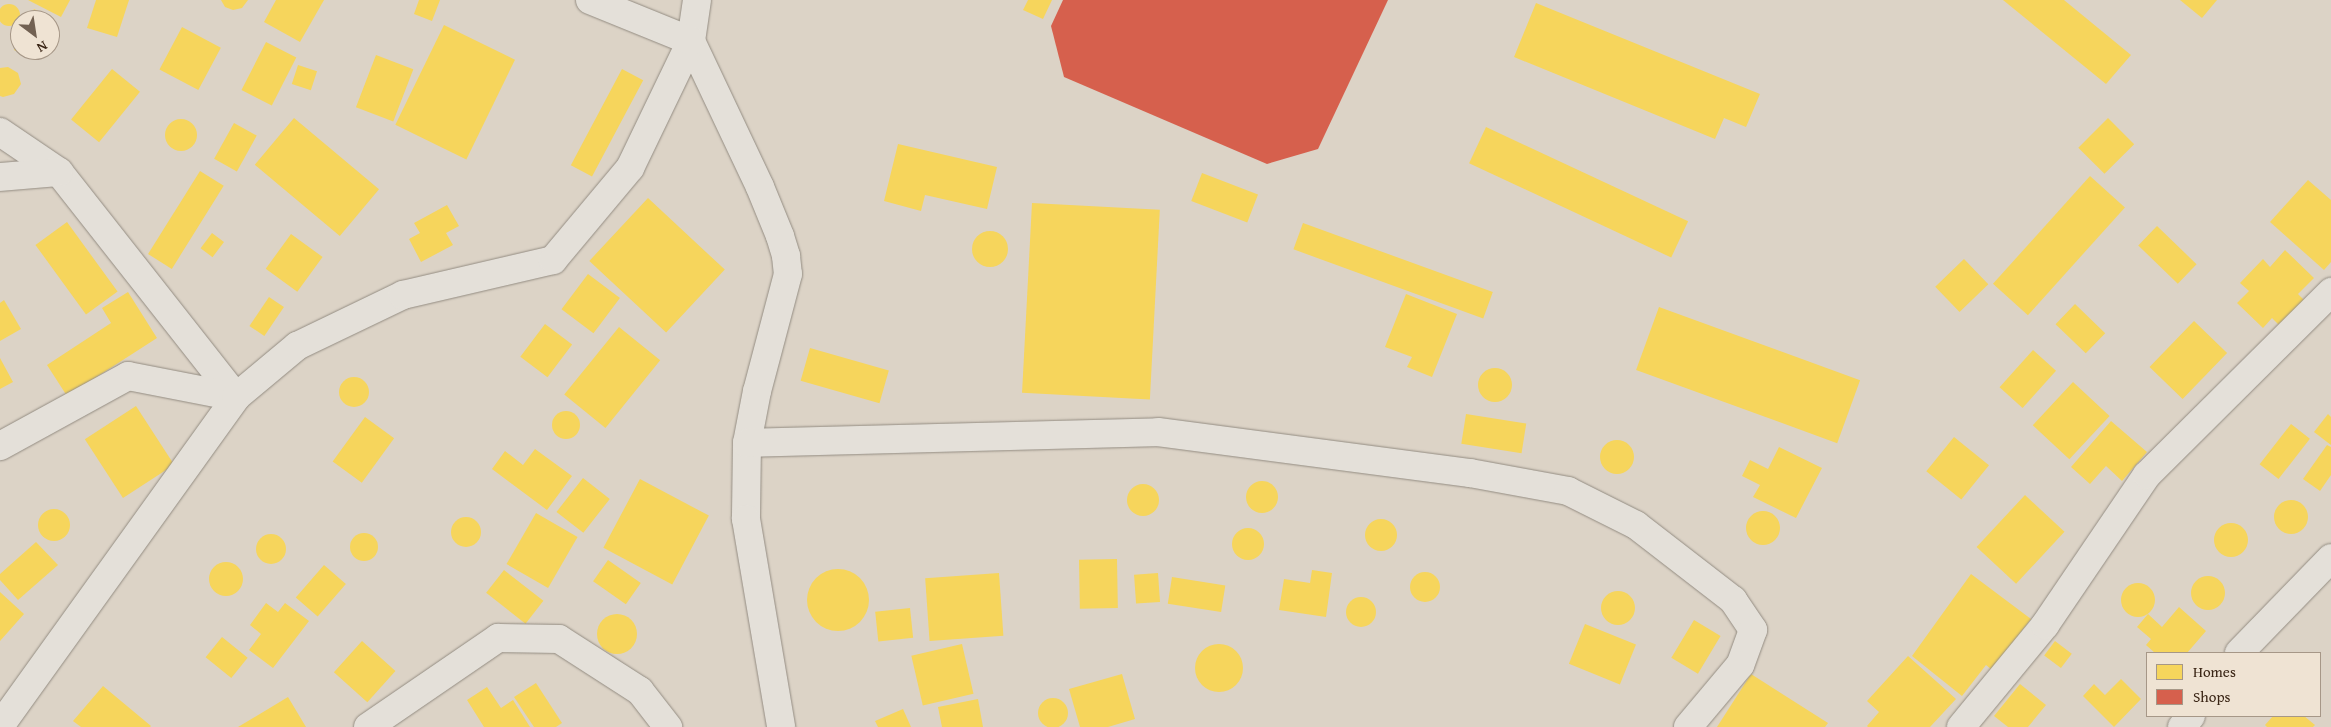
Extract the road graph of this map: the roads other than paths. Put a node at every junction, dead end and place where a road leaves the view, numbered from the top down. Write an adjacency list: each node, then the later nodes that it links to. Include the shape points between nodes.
1 (590, 0): 3 (street)
2 (697, 0): 3 (street)
3 (691, 41): 8 (street, via 630,168 553,260 403,295 297,346); 9 (street, via 760,187 786,256 788,274 757,391)
4 (0, 132): 5 (street)
5 (59, 172): 6 (street); 8 (street)
6 (0, 177)
7 (2331, 292): 19 (street, via 2147,475 2045,625)
8 (236, 397): 10 (street, via 128,376); 14 (street)
9 (747, 443): 17 (street, via 746,519); 18 (street, via 1158,432 1470,473 1568,491 1636,525 1734,600 1753,630 1740,665)
10 (0, 446)
11 (2331, 558): 12 (street)
12 (2240, 652)
13 (2190, 717): 20 (street)
14 (0, 726)
15 (368, 727): 16 (street, via 498,638 559,640 640,691)
16 (668, 727)
17 (781, 727)
18 (1688, 727)
19 (1960, 727)
20 (2182, 727)

